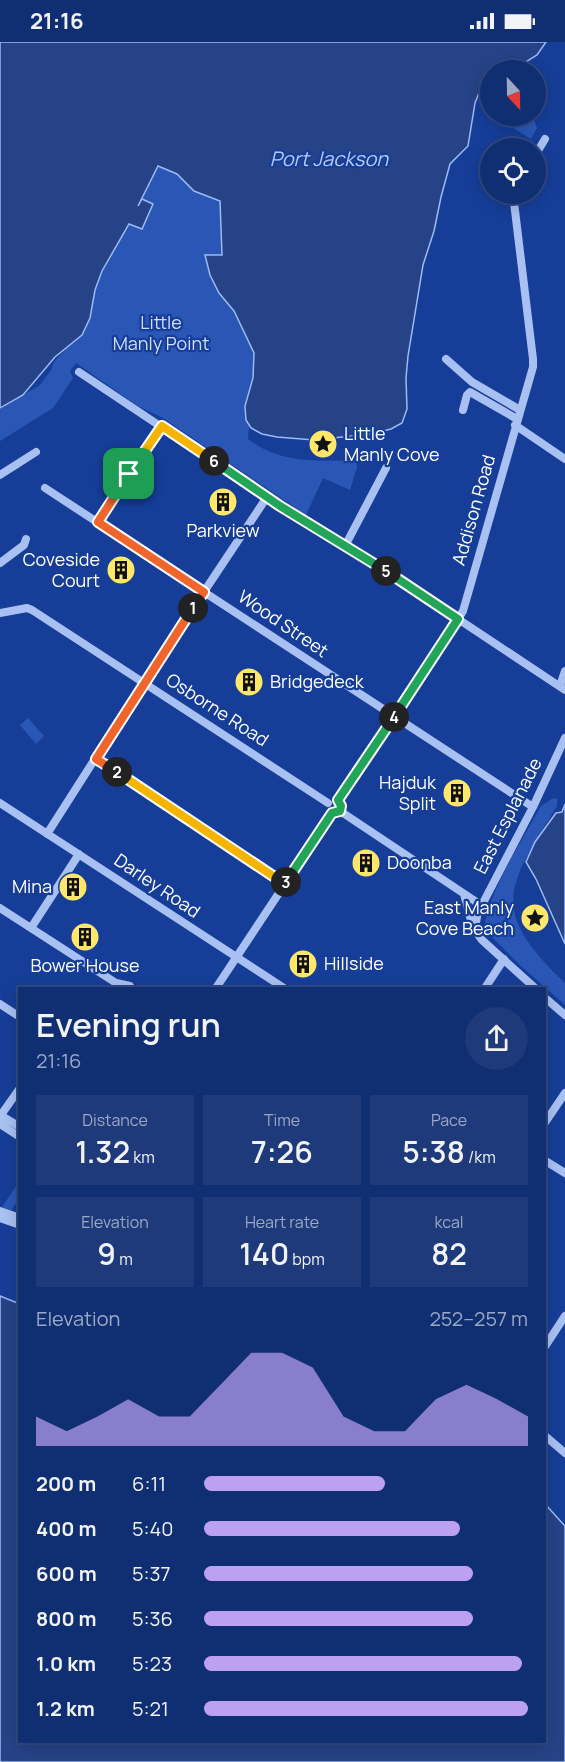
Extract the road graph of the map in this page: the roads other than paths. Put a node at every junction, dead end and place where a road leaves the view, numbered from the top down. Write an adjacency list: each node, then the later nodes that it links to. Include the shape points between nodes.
1 (514, 204): 5 (street, Addison Road, via 533,359)
2 (446, 359): 5 (street)
3 (79, 372): 6 (street)
4 (463, 410): 5 (street, via 470,393)
5 (517, 418): 8 (street); 19 (street, Addison Road, via 464,611)
6 (162, 426): 12 (street); 13 (street)
7 (36, 452): 10 (street)
8 (565, 459)
9 (386, 468): 15 (street)
10 (0, 475)
11 (45, 488): 13 (street, Wood Street)
12 (267, 497): 15 (street); 17 (street)
13 (98, 522): 17 (street, Wood Street)
14 (26, 539): 16 (street, via 24,545)
15 (345, 546): 19 (street)
16 (0, 563)
17 (204, 592): 21 (street); 23 (street, Wood Street)
18 (0, 613): 21 (street, Osborne Road, via 27,608)
19 (458, 619): 22 (street); 23 (street, Addison Road)
20 (565, 671): 22 (street)
21 (144, 682): 25 (street); 28 (street, Osborne Road)
22 (563, 688)
23 (395, 717): 26 (street, Addison Road); 29 (street, Wood Street)
24 (565, 738): 29 (street, East Esplanade)
25 (96, 759): 33 (street); 35 (street)
26 (338, 800): 28 (street); 32 (street, via 341,806)
27 (0, 803): 31 (street, Darley Road)
28 (328, 803): 32 (street, via 327,809)
29 (533, 807): 37 (street, East Esplanade, via 483,903)
30 (0, 809): 31 (street, Darley Road)
31 (12, 810): 33 (street, Darley Road)
32 (336, 812): 35 (street); 36 (street)
33 (47, 834): 34 (street, Darley Road)
34 (79, 854): 39 (street); 41 (street, Darley Road)
35 (285, 884): 41 (street)
36 (464, 894): 37 (street); 40 (street)
37 (478, 905): 40 (street)
38 (0, 908): 39 (street)
39 (31, 928): 43 (street)
40 (477, 933): 42 (street)
41 (236, 958): 44 (street); 45 (street, Darley Road)
42 (504, 959): 46 (street); 47 (street)
43 (118, 986)
44 (217, 987)
45 (282, 987)
46 (486, 987)
47 (534, 987)
48 (546, 999): 51 (street)
49 (0, 1004): 50 (street)
50 (18, 1016)
51 (565, 1016)
52 (18, 1091): 54 (street)
53 (565, 1093): 55 (street)
54 (0, 1118): 56 (street); 57 (street)
55 (546, 1121)
56 (18, 1126)
57 (18, 1135)
58 (546, 1161): 59 (street)
59 (565, 1173)
60 (0, 1211): 61 (street)
61 (18, 1217)
62 (0, 1218): 63 (street)
63 (18, 1224)
64 (565, 1316): 65 (street)
65 (546, 1345)
66 (546, 1437): 67 (street)
67 (565, 1453)

